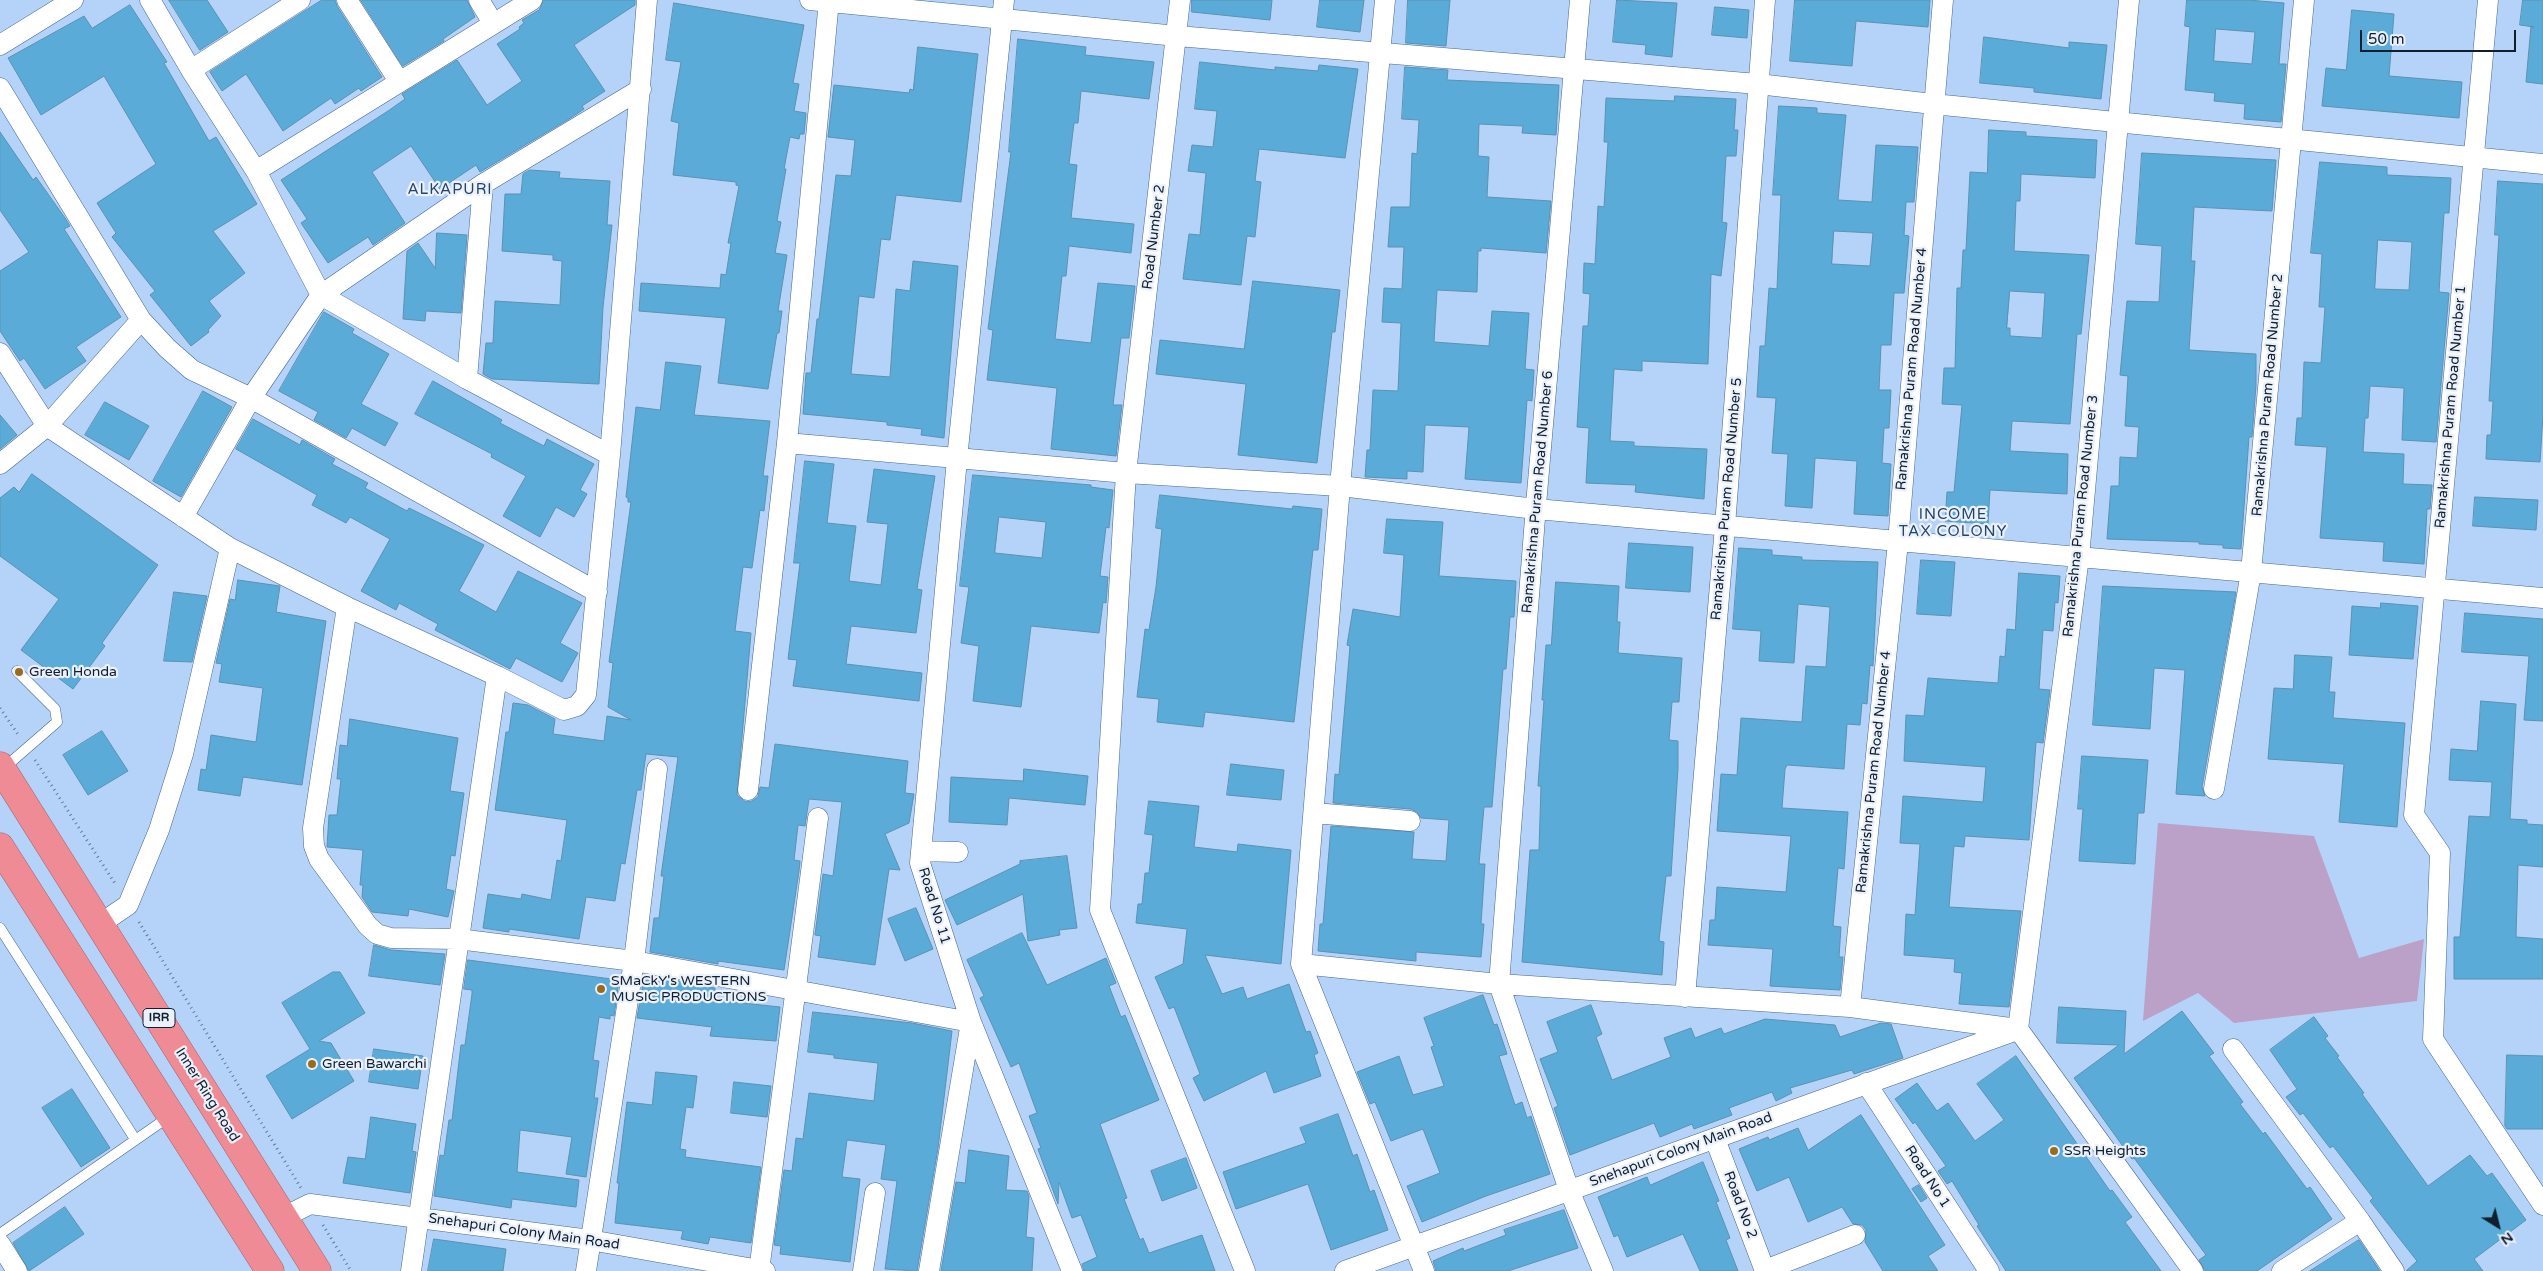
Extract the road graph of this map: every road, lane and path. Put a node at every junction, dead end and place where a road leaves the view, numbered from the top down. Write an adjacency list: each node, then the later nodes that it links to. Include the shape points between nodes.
1 (73, 0): 20 (street)
2 (150, 0): 23 (street)
3 (300, 0): 23 (street)
4 (347, 0): 24 (street)
5 (479, 0): 18 (street)
6 (532, 0): 18 (street)
7 (647, 0): 27 (street)
8 (822, 0): 17 (street); 41 (street)
9 (1180, 0): 19 (street, Road Number 2)
10 (1385, 0): 21 (street)
11 (1580, 0): 22 (street, Ramakrishna Puram Road Number 6)
12 (1765, 0): 25 (street, Ramakrishna Puram Road Number 5)
13 (1943, 0): 28 (street, Ramakrishna Puram Road Number 4)
14 (2129, 0): 29 (street, Ramakrishna Puram Road Number 3)
15 (2304, 0): 30 (street, Ramakrishna Puram Road Number 2)
16 (2488, 0): 31 (street, Ramakrishna Puram Road Number 1)
17 (1003, 9): 19 (street); 43 (street, Road No 11)
18 (494, 23): 24 (street)
19 (1177, 36): 21 (street); 45 (street, Road Number 2)
20 (0, 46)
21 (1380, 54): 22 (street); 46 (street)
22 (1574, 69): 25 (street); 47 (street, Ramakrishna Puram Road Number 6)
23 (191, 70): 33 (street)
24 (399, 81): 33 (street)
25 (1758, 84): 28 (street); 49 (street, Ramakrishna Puram Road Number 5)
26 (0, 88): 36 (street)
27 (641, 90): 34 (street); 42 (street)
28 (1933, 104): 29 (street); 50 (street, Ramakrishna Puram Road Number 4)
29 (2118, 122): 30 (street); 52 (street, Ramakrishna Puram Road Number 3)
30 (2291, 140): 31 (street); 53 (street, Ramakrishna Puram Road Number 2)
31 (2474, 158): 32 (street); 54 (street, Ramakrishna Puram Road Number 1)
32 (2543, 164)
33 (256, 171): 35 (street)
34 (483, 184): 35 (street); 38 (street)
35 (321, 295): 38 (street); 39 (street)
36 (141, 320): 39 (street, via 192,370); 40 (street)
37 (0, 353): 40 (street)
38 (467, 379): 42 (street)
39 (251, 398): 48 (street); 55 (street)
40 (46, 426): 44 (street); 48 (street)
41 (787, 444): 43 (street); 65 (street)
42 (610, 455): 55 (street)
43 (957, 458): 45 (street); 70 (street, Road No 11)
44 (0, 464)
45 (1126, 473): 46 (street); 112 (street, Road Number 2, via 1100,910)
46 (1340, 486): 47 (street); 66 (street)
47 (1536, 509): 49 (street); 78 (street, Ramakrishna Puram Road Number 6)
48 (183, 517): 51 (street)
49 (1725, 526): 50 (street); 80 (street, Ramakrishna Puram Road Number 5)
50 (1898, 542): 52 (street); 81 (street, Ramakrishna Puram Road Number 4)
51 (230, 548): 57 (street); 72 (street, via 183,754 155,839)
52 (2079, 557): 53 (street); 83 (street, Ramakrishna Puram Road Number 3)
53 (2251, 572): 54 (street); 64 (street, Ramakrishna Puram Road Number 2)
54 (2435, 588): 56 (street); 92 (street, Ramakrishna Puram Road Number 1, via 2414,815 2440,853 2433,1039)
55 (597, 592): 59 (street, via 586,695 577,706 564,710)
56 (2543, 598)
57 (347, 607): 59 (street); 75 (street, via 313,828 314,846 319,859 377,934 390,938)
58 (17, 671): 61 (lane, via 55,709 57,722)
59 (496, 676): 75 (street)
60 (0, 708): 61 (path)
61 (27, 748): 62 (lane); 72 (path)
62 (1, 769): 73 (highway, Inner Ring Road / IRR)
63 (657, 769): 76 (street)
64 (2214, 789)
65 (748, 790)
66 (1314, 813): 68 (street); 77 (street)
67 (818, 818): 79 (street)
68 (1410, 821)
69 (0, 847): 86 (highway)
70 (921, 851): 71 (street); 82 (street, Road No 11, via 920,863)
71 (958, 852)
72 (128, 905): 73 (street); 91 (path)
73 (100, 924): 94 (highway, Inner Ring Road / IRR)
74 (0, 928): 87 (lane)
75 (458, 939): 76 (street); 93 (street)
76 (634, 961): 79 (street); 98 (street)
77 (1301, 964): 78 (street); 100 (street)
78 (1499, 984): 80 (street); 89 (street)
79 (796, 991): 82 (street); 107 (street)
80 (1685, 997): 81 (street)
81 (1850, 1007): 83 (street)
82 (971, 1022): 110 (street); 111 (street, Road No 11)
83 (2018, 1029): 85 (street, Snehapuri Colony Main Road); 118 (street)
84 (2233, 1049): 95 (street)
85 (1866, 1083): 88 (street, Snehapuri Colony Main Road); 117 (street, Road No 1)
86 (171, 1115): 87 (lane); 102 (highway)
87 (135, 1139): 96 (lane)
88 (1715, 1139): 89 (street, Snehapuri Colony Main Road); 116 (street, Road No 2)
89 (1569, 1190): 100 (street, Snehapuri Colony Main Road); 115 (street)
90 (875, 1193): 109 (street)
91 (310, 1204): 93 (street, Snehapuri Colony Main Road); 94 (street); 104 (path)
92 (2543, 1205)
93 (420, 1216): 98 (street, Snehapuri Colony Main Road); 105 (street)
94 (284, 1217): 103 (highway, Inner Ring Road / IRR)
95 (2360, 1221): 119 (street); 120 (street)
96 (0, 1234)
97 (1855, 1235): 116 (street)
98 (590, 1240): 106 (street); 107 (street, Snehapuri Colony Main Road)
99 (0, 1244): 101 (street)
100 (1415, 1245): 113 (street, Snehapuri Colony Main Road); 114 (street)
101 (17, 1271)
102 (270, 1271)
103 (317, 1271)
104 (351, 1271)
105 (411, 1271)
106 (586, 1271)
107 (759, 1271): 108 (street, Snehapuri Colony Main Road)
108 (765, 1271)
109 (863, 1271)
110 (929, 1271)
111 (1072, 1271)
112 (1245, 1271)
113 (1345, 1271)
114 (1424, 1271)
115 (1603, 1271)
116 (1765, 1271)
117 (1989, 1271)
118 (2193, 1271)
119 (2282, 1271)
120 (2394, 1271)

